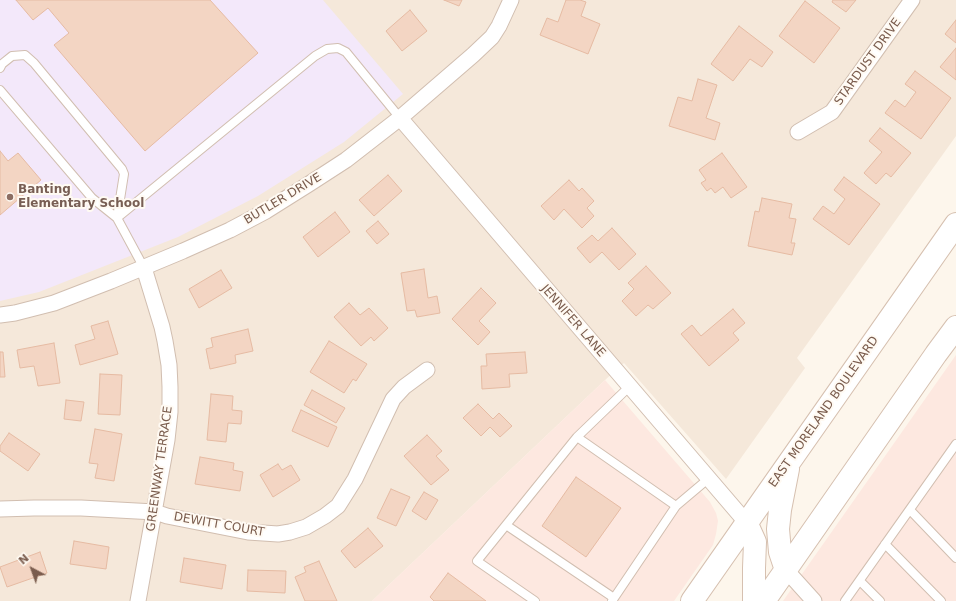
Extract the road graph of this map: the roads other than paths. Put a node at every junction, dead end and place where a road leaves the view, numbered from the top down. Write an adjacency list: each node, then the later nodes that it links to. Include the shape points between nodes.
1 (511, 0): 5 (street, BUTLER DRIVE, via 492,36)
2 (912, 0): 6 (street, STARDUST DRIVE, via 832,112)
3 (0, 68): 7 (lane, via 12,56 25,55 122,169 124,174)
4 (0, 90): 7 (lane, via 92,198)
5 (400, 118): 7 (lane, via 346,52 338,48 327,49 315,56); 9 (street, BUTLER DRIVE, via 346,160 266,211); 15 (street, JENNIFER LANE)
6 (798, 132)
7 (117, 218): 9 (lane)
8 (956, 224): 18 (main road, EAST MORELAND BOULEVARD)
9 (144, 268): 11 (street, BUTLER DRIVE, via 54,303); 23 (street, GREENWAY TERRACE, via 162,327 169,364 170,387 167,440)
10 (956, 311): 13 (main road)
11 (0, 315)
12 (956, 327): 13 (main road)
13 (936, 354): 28 (main road)
14 (427, 370): 23 (street, DEWITT COURT, via 393,399 355,479 338,506 306,527 278,534 248,532)
15 (630, 387): 16 (lane); 19 (street, JENNIFER LANE)
16 (577, 437): 20 (lane); 25 (lane)
17 (956, 444): 22 (lane)
18 (789, 462): 24 (main road, EAST MORELAND BOULEVARD); 28 (main road, via 778,529 780,552)
19 (708, 479): 20 (lane); 24 (street, JENNIFER LANE)
20 (676, 506): 30 (lane)
21 (0, 509): 23 (street, DEWITT COURT, via 81,508)
22 (910, 510): 26 (lane); 27 (lane)
23 (154, 512): 31 (street, GREENWAY TERRACE)
24 (746, 522): 33 (main road, EAST MORELAND BOULEVARD); 34 (main road, via 755,542)
25 (506, 525): 30 (lane); 32 (lane, via 477,561)
26 (886, 544): 29 (lane); 39 (lane)
27 (956, 558)
28 (786, 570): 35 (main road); 36 (street)
29 (860, 581): 37 (lane); 38 (lane)
30 (613, 600)
31 (138, 601)
32 (535, 601)
33 (692, 601)
34 (754, 601)
35 (764, 601)
36 (814, 601)
37 (845, 601)
38 (880, 601)
39 (941, 601)

